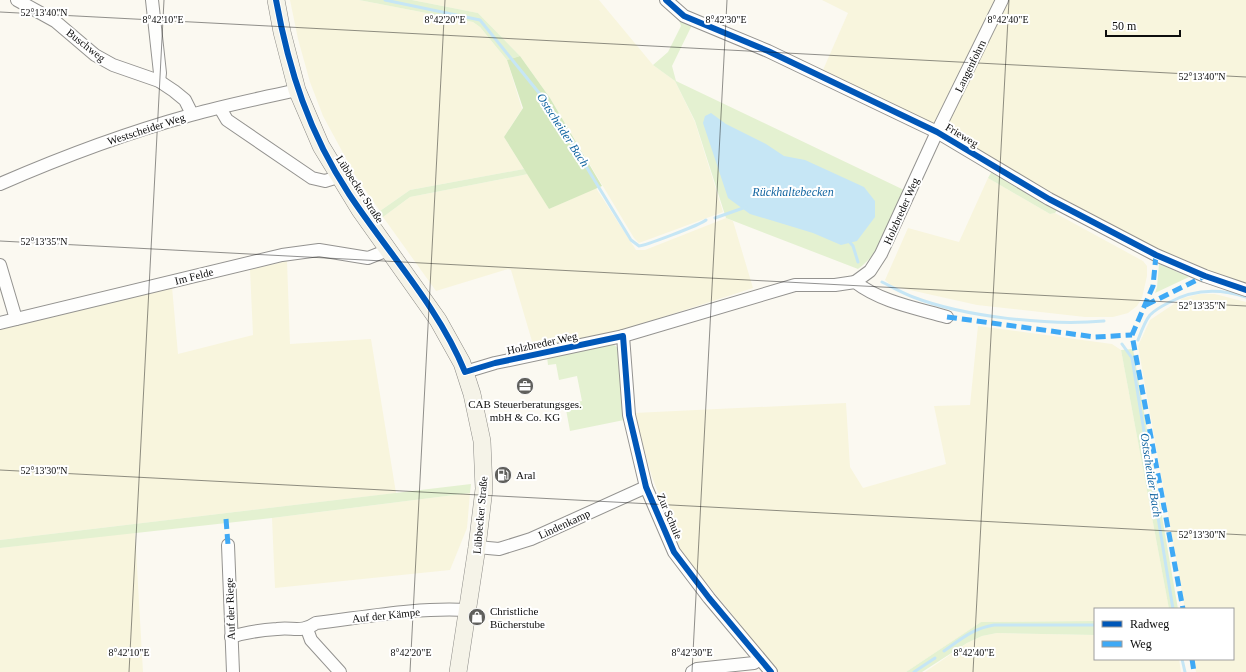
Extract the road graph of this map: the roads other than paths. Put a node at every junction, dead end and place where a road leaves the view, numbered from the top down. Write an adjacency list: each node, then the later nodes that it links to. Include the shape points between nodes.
1 (17, 0): 6 (street, Buschweg, via 55,21 95,55 113,65)
2 (152, 0): 6 (street)
3 (276, 0): 7 (main road, Lübbecker Straße)
4 (666, 0): 10 (street, Frieweg, via 684,16 768,51)
5 (1002, 0): 10 (street, Langenfohrn)
6 (159, 81): 9 (street, Buschweg, via 185,100)
7 (297, 90): 8 (street, Westscheider Weg); 11 (main road, Lübbecker Straße, via 321,146)
8 (220, 108): 9 (street, Westscheider Weg); 11 (street, via 227,120 312,178 324,180)
9 (192, 114): 12 (street, Westscheider Weg, via 113,139)
10 (937, 132): 15 (street, Holzbreder Weg, via 881,254 870,272); 16 (street, Frieweg, via 1049,200 1156,256)
11 (338, 177): 13 (main road, Lübbecker Straße)
12 (0, 184)
13 (388, 250): 18 (street, Im Felde, via 368,258 319,250 282,255); 21 (main road, Lübbecker Straße, via 438,320)
14 (0, 265): 18 (street)
15 (855, 282): 17 (street, via 864,290); 20 (street, Holzbreder Weg, via 795,285)
16 (1246, 290)
17 (947, 317)
18 (16, 319): 19 (street, Im Felde)
19 (0, 323)
20 (623, 336): 21 (street, Holzbreder Weg, via 495,363); 22 (street, Zur Schule, via 629,415)
21 (465, 372): 24 (main road, Lübbecker Straße, via 482,441 483,505)
22 (646, 487): 24 (street, Lindenkamp, via 531,539 499,549); 28 (street, Zur Schule, via 674,552)
23 (228, 546): 27 (street, Auf der Riege)
24 (478, 547): 25 (main road, Lübbecker Straße)
25 (468, 610): 26 (street, Auf der Kämpe, via 446,609 331,621 316,623); 31 (main road, Lübbecker Straße)
26 (307, 629): 27 (street, Auf der Kämpe, via 279,628); 30 (street, via 311,640)
27 (231, 637): 29 (street, Auf der Riege)
28 (759, 659): 32 (street, via 754,663 698,669); 33 (street, Zur Schule)
29 (233, 672)
30 (340, 672)
31 (458, 672)
32 (692, 672)
33 (771, 672)

